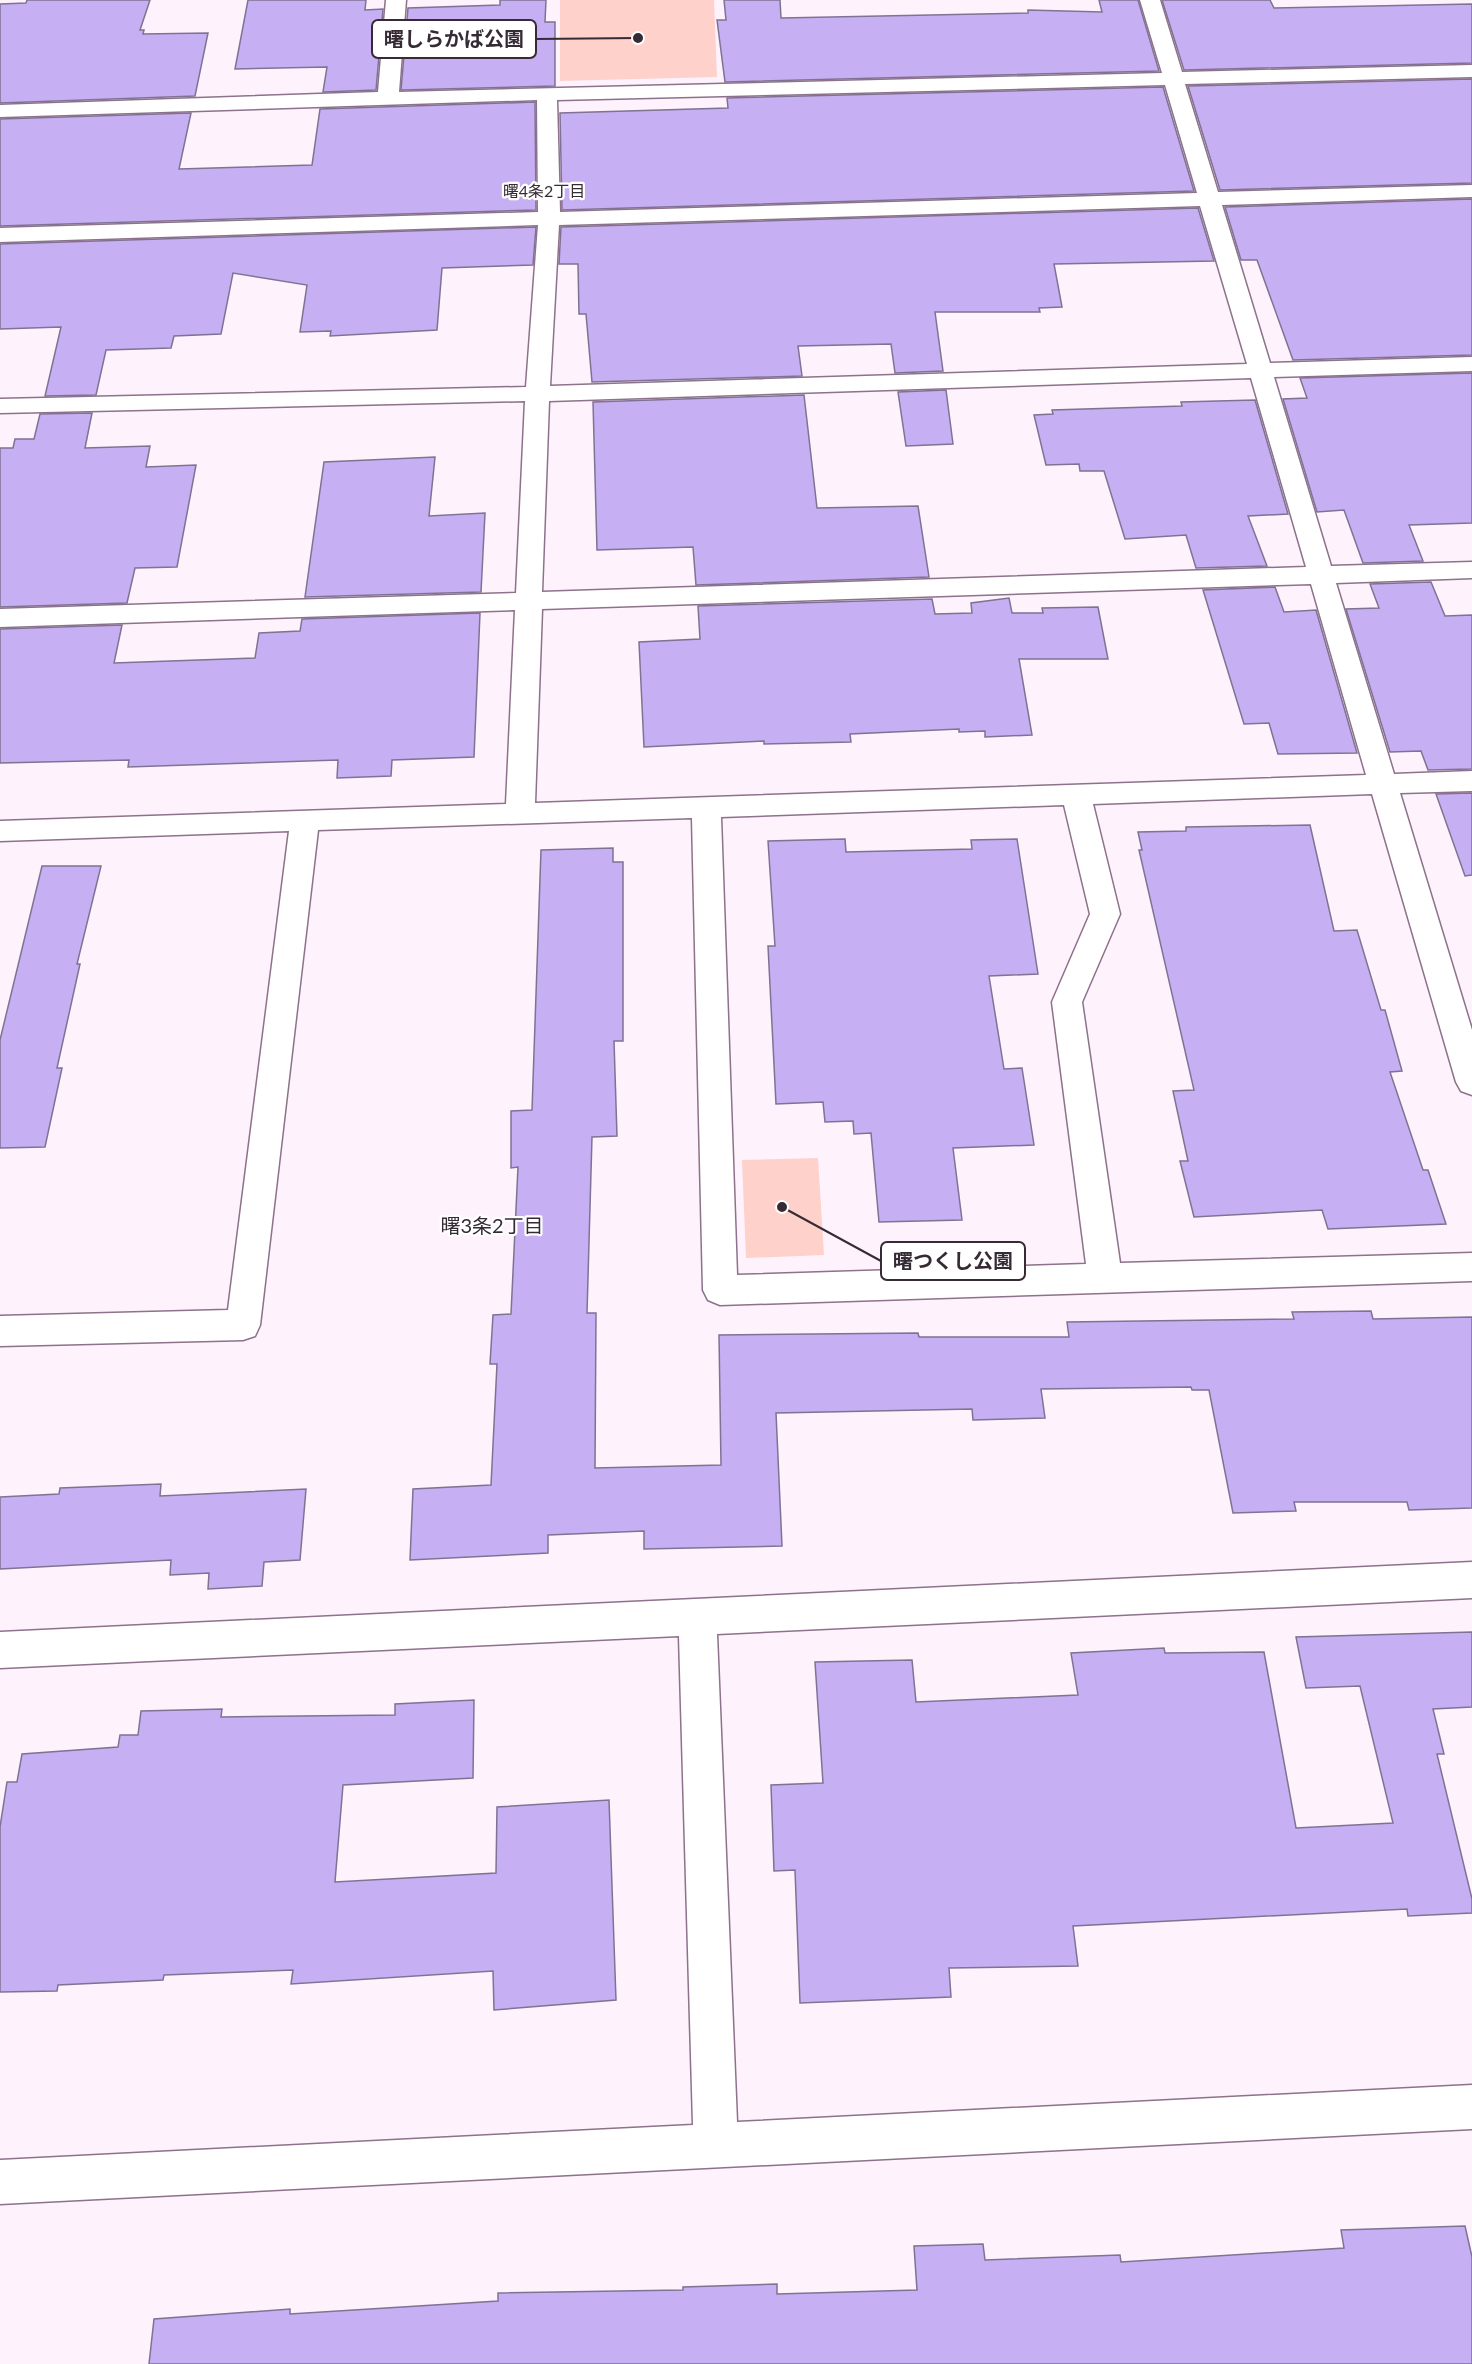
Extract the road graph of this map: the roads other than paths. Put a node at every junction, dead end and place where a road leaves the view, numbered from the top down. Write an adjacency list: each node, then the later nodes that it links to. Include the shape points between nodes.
1 (396, 0): 6 (street)
2 (1150, 0): 4 (street)
3 (1472, 71): 4 (street)
4 (1172, 79): 5 (street); 9 (street)
5 (547, 94): 6 (street); 10 (street)
6 (388, 98): 7 (street)
7 (0, 111)
8 (1472, 191): 9 (street)
9 (1208, 198): 10 (street); 13 (street)
10 (549, 218): 11 (street); 14 (street)
11 (0, 235)
12 (1472, 364): 13 (street)
13 (1260, 370): 14 (street); 17 (street)
14 (538, 394): 15 (street); 18 (street)
15 (0, 406)
16 (1472, 570): 17 (street)
17 (1322, 575): 18 (street); 21 (street)
18 (529, 601): 19 (street); 24 (street)
19 (0, 618)
20 (1472, 781): 21 (street)
21 (1383, 784): 22 (street); 27 (street)
22 (1076, 794): 23 (street); 29 (street, via 1105,914 1067,1002)
23 (706, 807): 24 (street); 29 (street, via 720,1290)
24 (520, 813): 25 (street)
25 (305, 820): 26 (street); 30 (street, via 243,1324)
26 (2, 839)
27 (1472, 1082)
28 (1472, 1267): 29 (street)
29 (1105, 1279)
30 (0, 1331)
31 (1472, 1580): 32 (street)
32 (698, 1617): 33 (street); 35 (street)
33 (0, 1650)
34 (1472, 2107): 35 (street)
35 (716, 2145): 36 (street)
36 (0, 2182)

